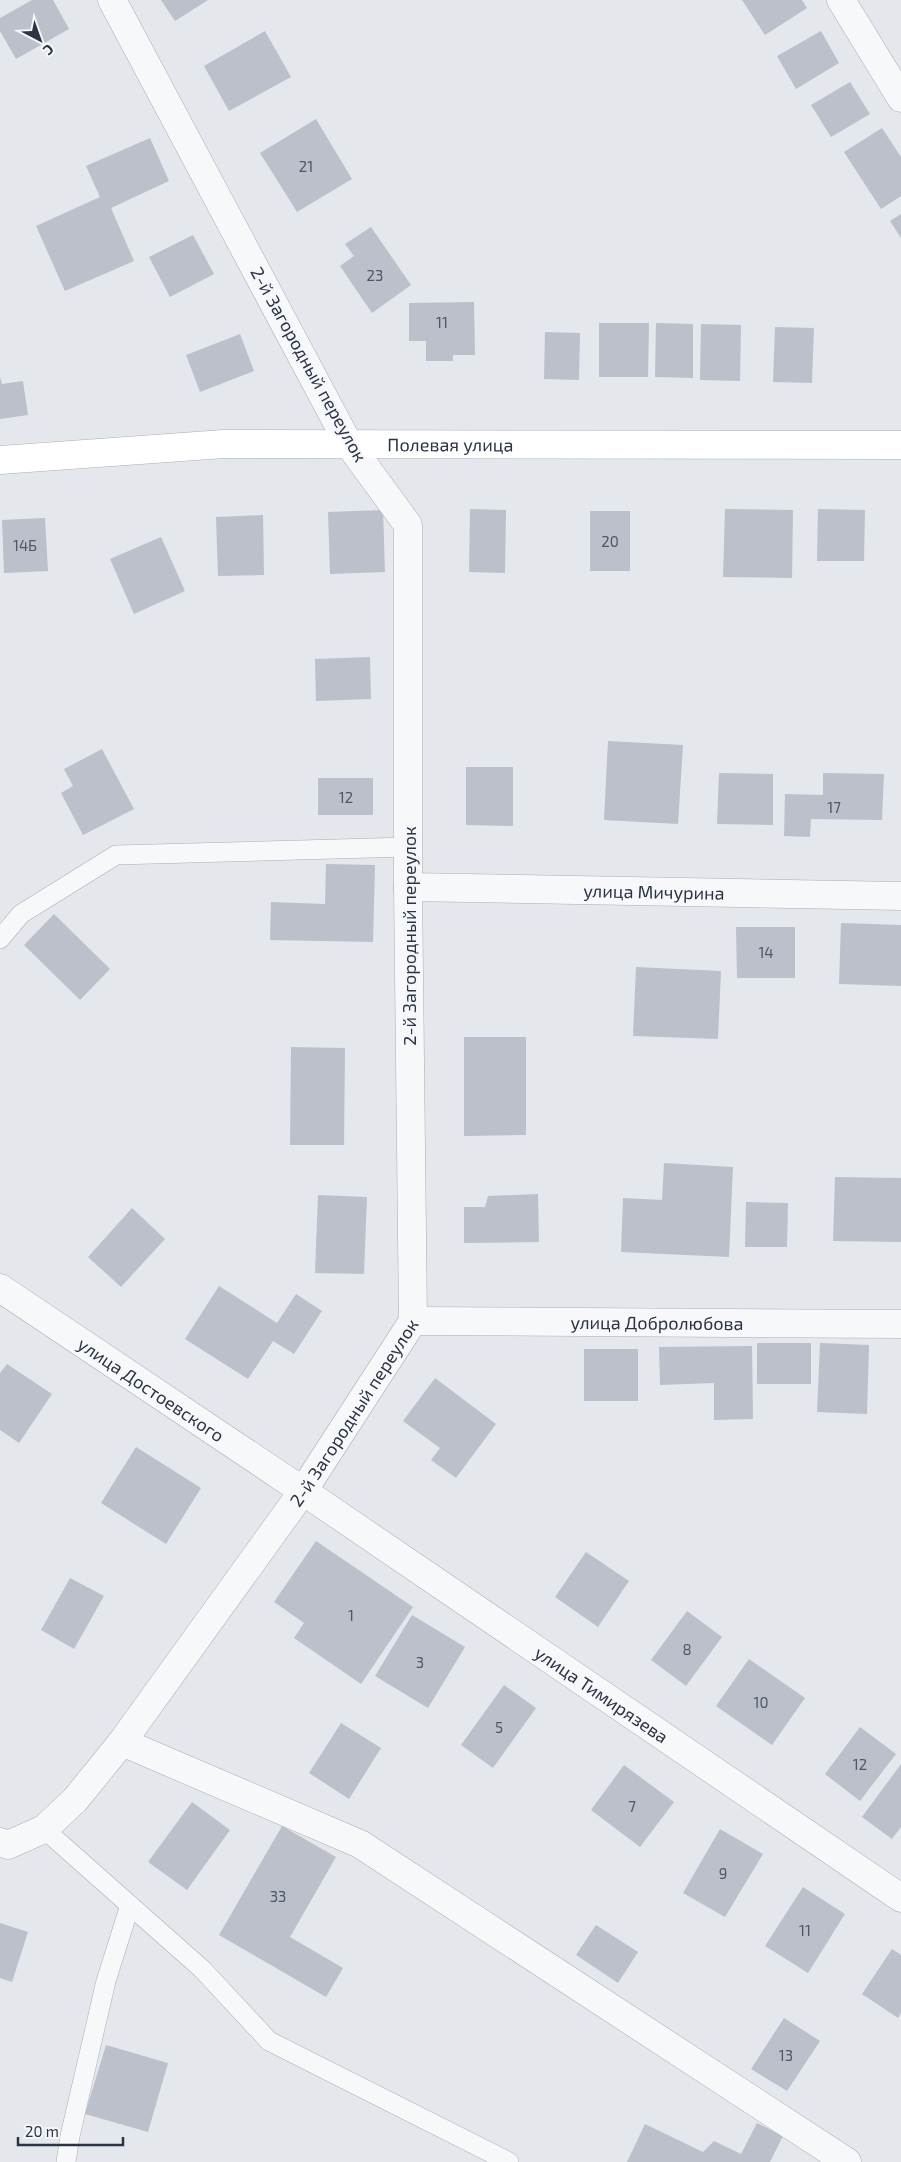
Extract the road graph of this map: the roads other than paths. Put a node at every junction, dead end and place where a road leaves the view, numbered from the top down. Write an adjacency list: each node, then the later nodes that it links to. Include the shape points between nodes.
1 (112, 0): 4 (street, 2-й Загородный переулок)
2 (841, 0): 3 (street)
3 (901, 98)
4 (348, 443): 5 (main road, Полевая улица); 6 (main road, Полевая улица, via 224,444); 7 (street, 2-й Загородный переулок, via 408,525)
5 (901, 445)
6 (0, 460)
7 (408, 847): 8 (street, 2-й Загородный переулок); 10 (lane, via 116,855 21,914)
8 (408, 887): 9 (street, улица Мичурина); 12 (street, 2-й Загородный переулок)
9 (901, 896)
10 (0, 939)
11 (0, 1288): 14 (street, улица Достоевского)
12 (414, 1321): 13 (street, улица Добролюбова); 14 (street, 2-й Загородный переулок)
13 (901, 1324)
14 (303, 1491): 15 (street, 2-й Загородный переулок); 18 (street, улица Тимирязева)
15 (122, 1742): 16 (street, 2-й Загородный переулок, via 75,1800); 22 (street, via 360,1844)
16 (44, 1829): 17 (street, 2-й Загородный переулок, via 8,1845); 19 (lane)
17 (0, 1842)
18 (901, 1898)
19 (130, 1905): 20 (lane, via 106,1981); 21 (lane, via 202,1969 269,2040)
20 (66, 2162)
21 (509, 2162)
22 (847, 2162)

